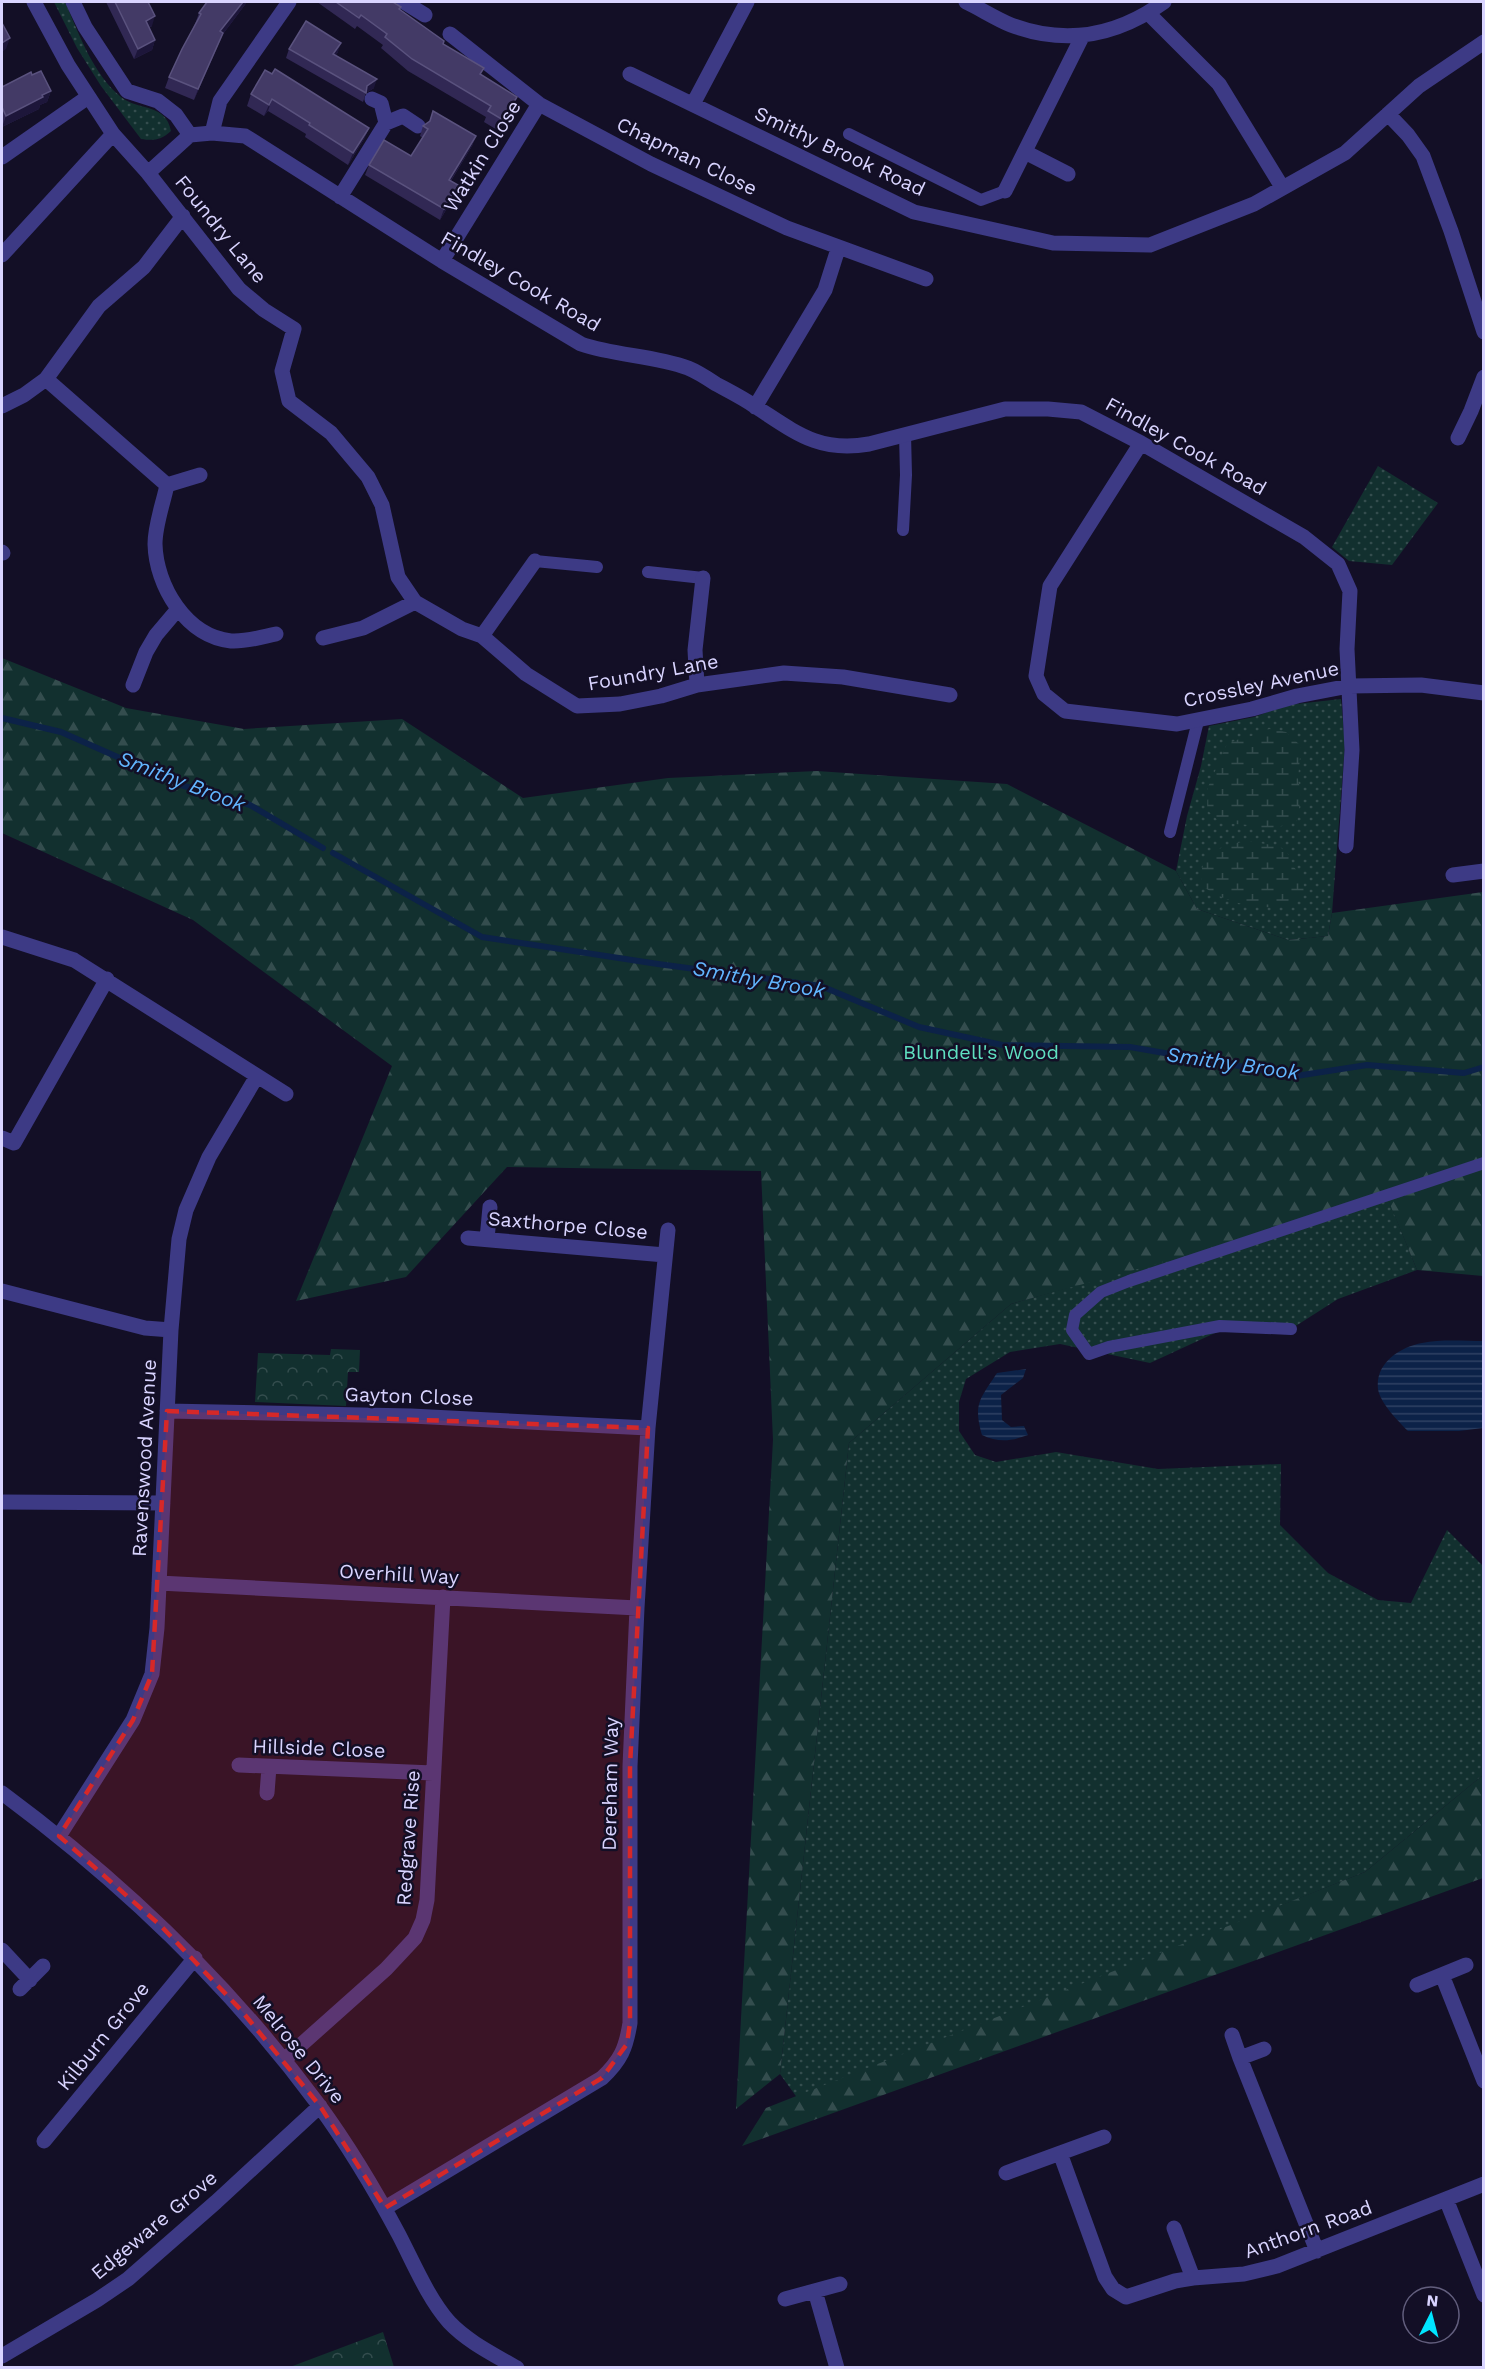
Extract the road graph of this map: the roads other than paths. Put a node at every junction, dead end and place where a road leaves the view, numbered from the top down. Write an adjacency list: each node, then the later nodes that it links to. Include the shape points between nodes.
1 (34, 2): 14 (street, Foundry Lane)
2 (73, 2): 24 (street, via 127,91 158,100 176,115)
3 (290, 2): 21 (street, via 220,101)
4 (404, 2): 9 (street)
5 (747, 2): 17 (street)
6 (966, 2): 11 (street, via 1012,25)
7 (1164, 2): 8 (street)
8 (1148, 13): 11 (street); 29 (street, via 1220,84)
9 (425, 15)
10 (450, 34): 16 (street, Chapman Close)
11 (1083, 37): 25 (street)
12 (1484, 42): 18 (street, Smithy Brook Road, via 1419,86)
13 (630, 74): 17 (street, Smithy Brook Road)
14 (88, 97): 22 (street, Foundry Lane); 26 (street)
15 (372, 99): 19 (street, via 381,103)
16 (539, 104): 33 (street, Chapman Close, via 651,164); 35 (street, Watkin Close)
17 (693, 104): 29 (street, Smithy Brook Road, via 914,212 1053,243 1150,245 1254,204)
18 (1388, 114): 29 (street, Smithy Brook Road, via 1345,153); 37 (street, via 1423,156)
19 (386, 123): 20 (street, via 403,116); 31 (street)
20 (418, 126)
21 (212, 133): 24 (street, Findley Cook Road); 31 (street, Findley Cook Road, via 245,136)
22 (113, 134): 27 (street, Foundry Lane); 34 (street)
23 (849, 134): 30 (lane, via 981,200)
24 (190, 135): 27 (street)
25 (1025, 152): 28 (street); 30 (street)
26 (2, 158)
27 (148, 173): 32 (street, Foundry Lane)
28 (1068, 174)
29 (1282, 186)
30 (1005, 191)
31 (340, 197): 35 (street, Findley Cook Road)
32 (183, 216): 39 (street, via 144,267 99,306); 52 (street, Foundry Lane, via 239,289 294,329 282,371 290,401 331,433 368,477 382,505 398,577)
33 (838, 249): 36 (street, Chapman Close); 41 (street, via 825,290)
34 (2, 255)
35 (442, 261): 41 (street, Findley Cook Road, via 581,344 691,369)
36 (926, 279)
37 (1484, 332)
38 (1484, 377): 43 (street)
39 (46, 378): 40 (street); 46 (street)
40 (2, 406)
41 (755, 407): 42 (street, Findley Cook Road, via 804,438 826,446 852,447)
42 (905, 434): 44 (street, Findley Cook Road, via 1005,409 1048,409 1081,412); 47 (lane)
43 (1458, 438)
44 (1141, 443): 59 (street, Findley Cook Road, via 1304,537 1338,564 1350,591); 62 (street, Crossley Avenue, via 1050,586 1036,676 1044,694 1065,711 1177,724)
45 (200, 475): 46 (street)
46 (167, 485): 53 (street, via 155,541 156,561)
47 (903, 530)
48 (535, 561): 49 (lane); 55 (street)
49 (597, 567)
50 (648, 572): 51 (lane)
51 (703, 578): 58 (street, via 694,650)
52 (415, 602): 55 (street, Foundry Lane); 56 (street, via 363,628)
53 (178, 609): 54 (street, via 204,632 231,641); 57 (street, via 156,635)
54 (276, 634)
55 (482, 636): 58 (street, Foundry Lane, via 526,674 577,706 620,704)
56 (323, 638)
57 (133, 685)
58 (697, 685): 61 (street, Foundry Lane, via 784,673 843,677)
59 (1349, 686): 60 (street, Crossley Avenue, via 1421,684); 62 (street, Crossley Avenue); 64 (street, Findley Cook Road, via 1352,750)
60 (1484, 693)
61 (950, 695)
62 (1198, 721): 63 (lane)
63 (1170, 832)
64 (1346, 846)
65 (1484, 871): 66 (street)
66 (1453, 875)
67 (2, 937): 68 (street, via 75,960)
68 (107, 980): 69 (street); 71 (street, via 14,1143)
69 (257, 1076): 70 (street); 80 (street, Ravenswood Avenue, via 209,1157 186,1210 179,1239)
70 (286, 1094)
71 (2, 1138)
72 (1484, 1163): 79 (lane, via 1101,1292 1075,1315 1072,1330 1089,1354 1220,1326)
73 (490, 1207): 76 (street)
74 (668, 1230): 77 (street, Dereham Way)
75 (468, 1238): 76 (street, Saxthorpe Close)
76 (487, 1239): 77 (street, Saxthorpe Close)
77 (665, 1255): 82 (street, Dereham Way)
78 (2, 1291): 80 (street, via 145,1328)
79 (1291, 1329)
80 (171, 1330): 81 (street, Ravenswood Avenue)
81 (168, 1411): 82 (street, Gayton Close, via 411,1416); 84 (street, Ravenswood Avenue)
82 (648, 1428): 87 (street, Dereham Way)
83 (2, 1502): 84 (street)
84 (163, 1503): 85 (street, Ravenswood Avenue)
85 (159, 1583): 86 (street, Overhill Way); 93 (street, Ravenswood Avenue, via 152,1674 133,1720)
86 (443, 1597): 87 (street, Overhill Way); 90 (street, Redgrave Rise)
87 (637, 1608): 112 (street, Dereham Way, via 630,1766 627,2044 617,2064 602,2078)
88 (238, 1765): 89 (street, Hillside Close)
89 (269, 1767): 90 (street, Hillside Close); 92 (street)
90 (433, 1773): 103 (street, Redgrave Rise, via 428,1900 415,1938)
91 (2, 1793): 93 (street, Melrose Drive)
92 (267, 1793)
93 (59, 1836): 95 (street, Melrose Drive)
94 (2, 1950): 97 (street, via 25,1984)
95 (195, 1958): 103 (street, Melrose Drive); 107 (street, Kilburn Grove)
96 (1466, 1965): 98 (street)
97 (43, 1966)
98 (1442, 1976): 99 (street); 104 (street)
99 (1417, 1985)
100 (1232, 2035): 102 (street)
101 (1264, 2049): 102 (street)
102 (1240, 2058): 114 (street)
103 (284, 2060): 105 (street, Melrose Drive)
104 (1484, 2081)
105 (320, 2106): 112 (street, Melrose Drive); 120 (street, Edgeware Grove, via 135,2274)
106 (1104, 2137): 108 (street)
107 (44, 2141)
108 (1060, 2153): 109 (street); 115 (street, Anthorn Road, via 1105,2277 1113,2289 1126,2297)
109 (1006, 2173)
110 (1484, 2184): 111 (street, Anthorn Road)
111 (1446, 2199): 114 (street, Anthorn Road); 118 (street)
112 (385, 2208): 121 (street, Melrose Drive, via 445,2316 467,2338)
113 (1174, 2228): 115 (street)
114 (1317, 2251): 115 (street, Anthorn Road, via 1244,2274)
115 (1193, 2278)
116 (840, 2284): 117 (street)
117 (815, 2291): 119 (street); 122 (street)
118 (1484, 2295)
119 (785, 2299)
120 (2, 2356)
121 (517, 2367)
122 (837, 2367)

